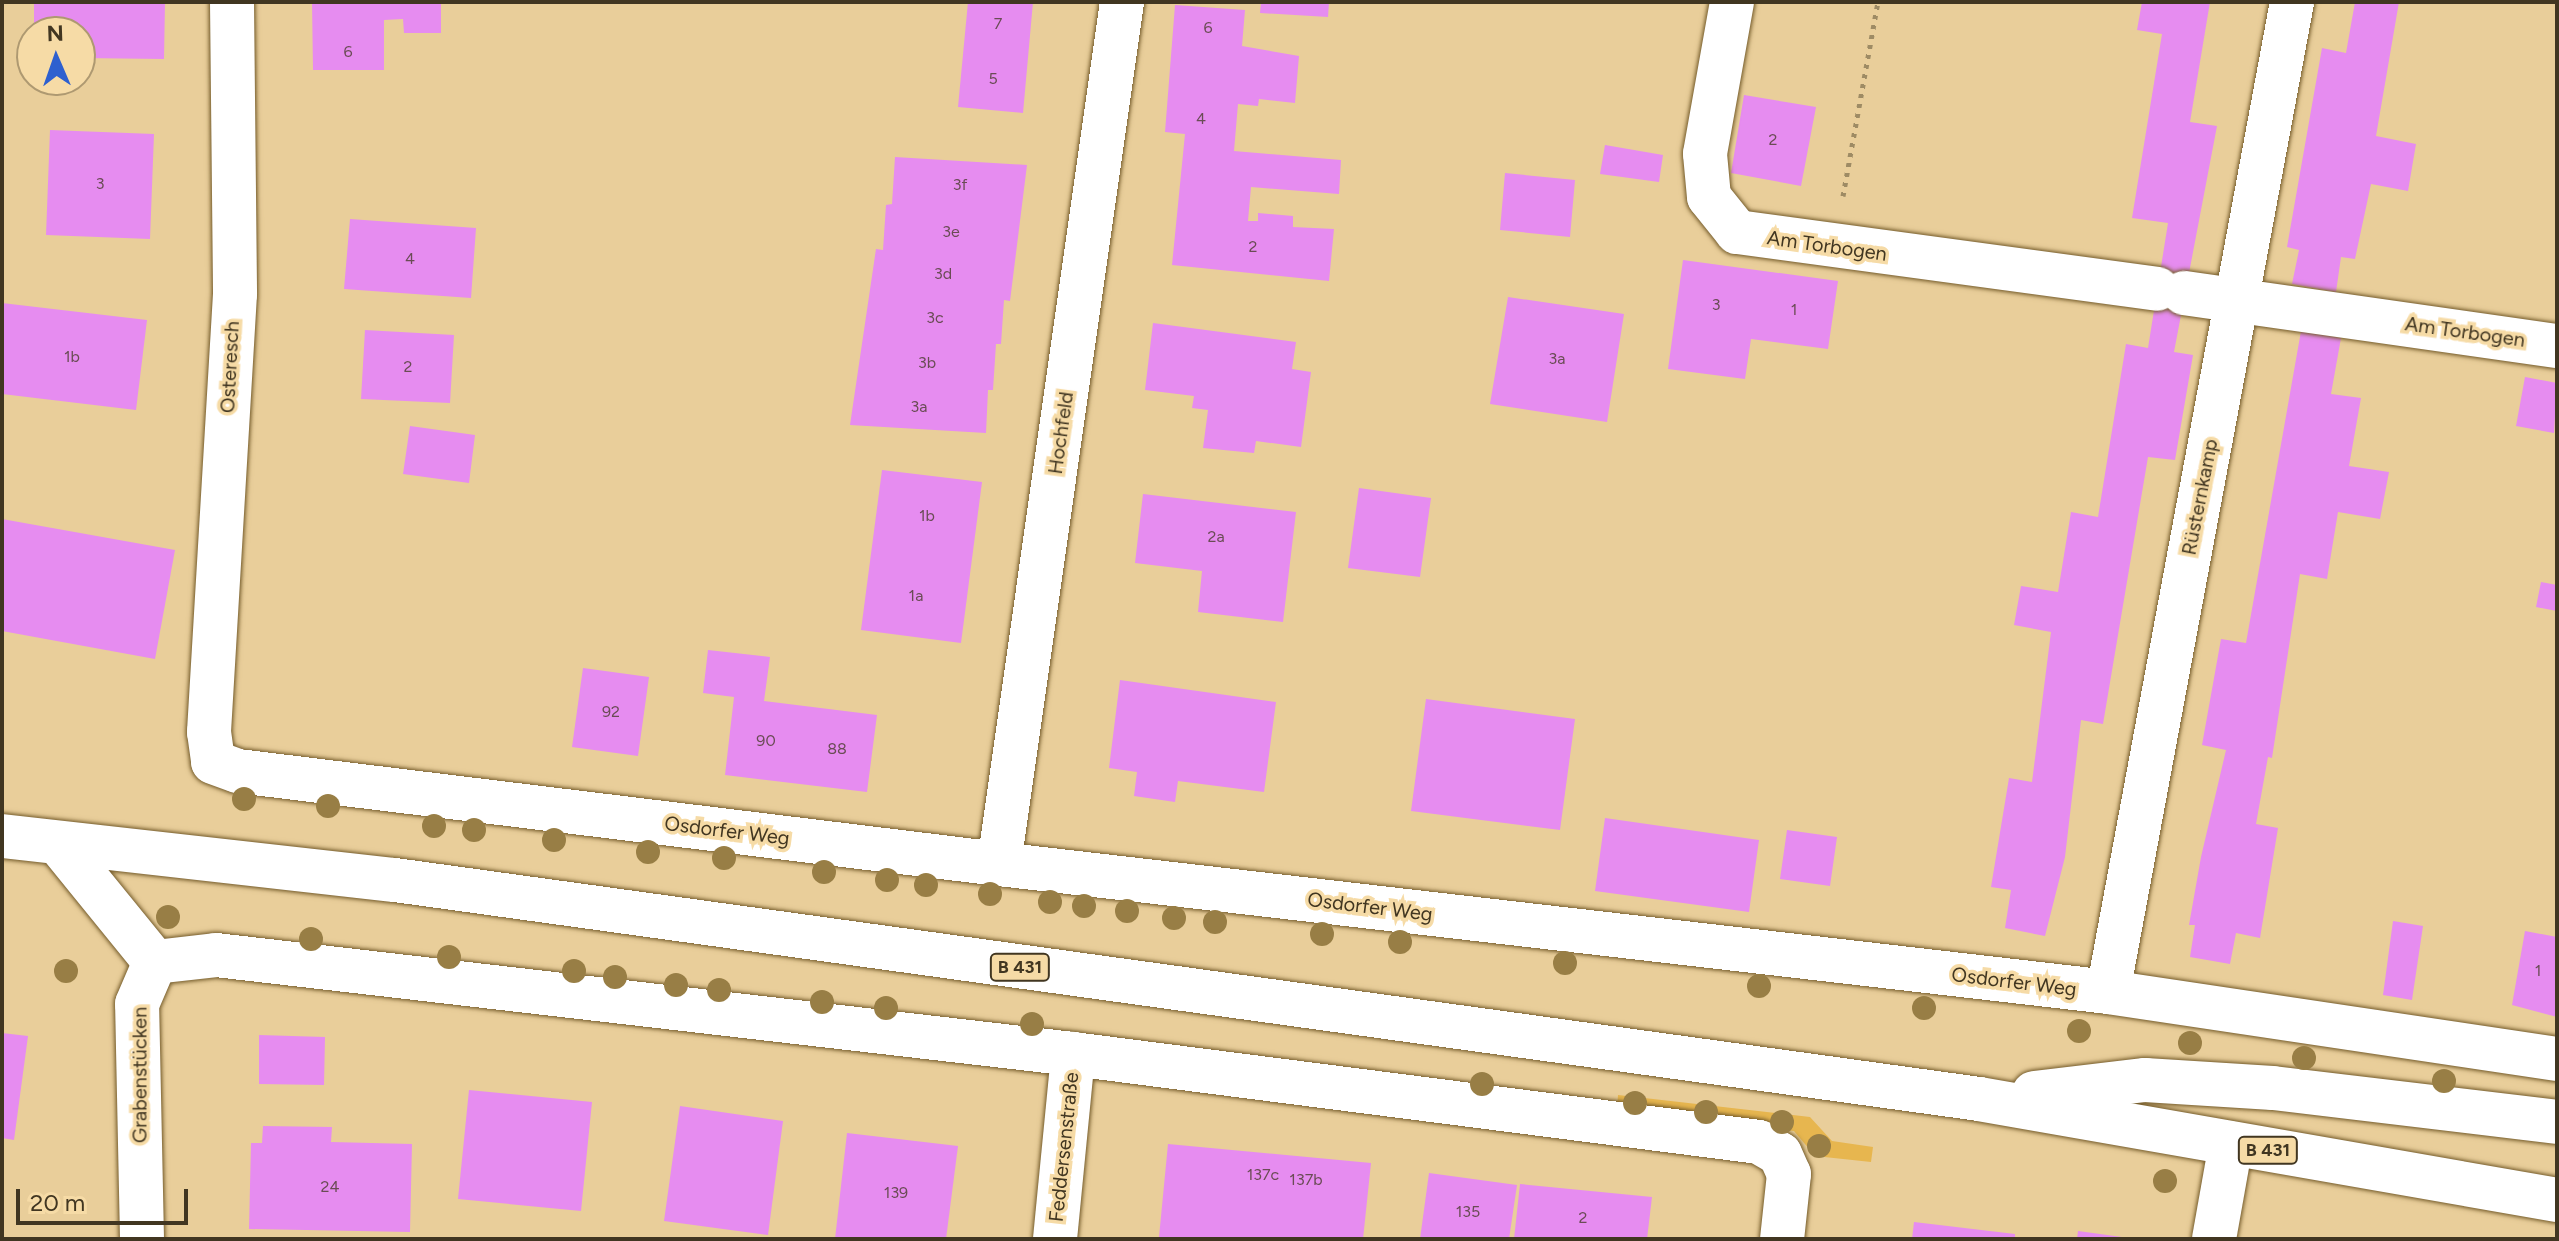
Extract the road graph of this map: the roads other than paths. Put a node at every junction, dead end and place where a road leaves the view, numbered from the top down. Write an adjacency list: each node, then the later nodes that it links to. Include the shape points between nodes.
1 (232, 2): 7 (street, Osteresch, via 235,294)
2 (1122, 2): 10 (street, Hochfeld)
3 (1732, 2): 5 (street, Am Torbogen, via 1705,154 1709,197 1737,232)
4 (2292, 2): 5 (street, Rüsternkamp)
5 (2237, 300): 6 (street, Am Torbogen); 12 (street, Rüsternkamp)
6 (2557, 346)
7 (209, 732): 10 (street, Osdorfer Weg, via 213,762 238,771)
8 (2, 836): 9 (street, B 431)
9 (59, 844): 11 (street); 15 (street, B 431, via 395,880)
10 (999, 864): 12 (street, Osdorfer Weg)
11 (155, 962): 13 (street, via 216,955); 19 (street, Grabenstücken, via 137,1004)
12 (2108, 992): 14 (street, Osdorfer Weg)
13 (1073, 1054): 20 (street, Feddersenstraße); 21 (street, via 1759,1142 1780,1154 1789,1174)
14 (2557, 1059)
15 (1979, 1099): 16 (street, B 431, via 2145,1080 2273,1088); 17 (street, B 431)
16 (2557, 1122)
17 (2231, 1144): 18 (street, B 431); 22 (street)
18 (2557, 1200)
19 (142, 1239)
20 (1055, 1239)
21 (1782, 1239)
22 (2214, 1239)

